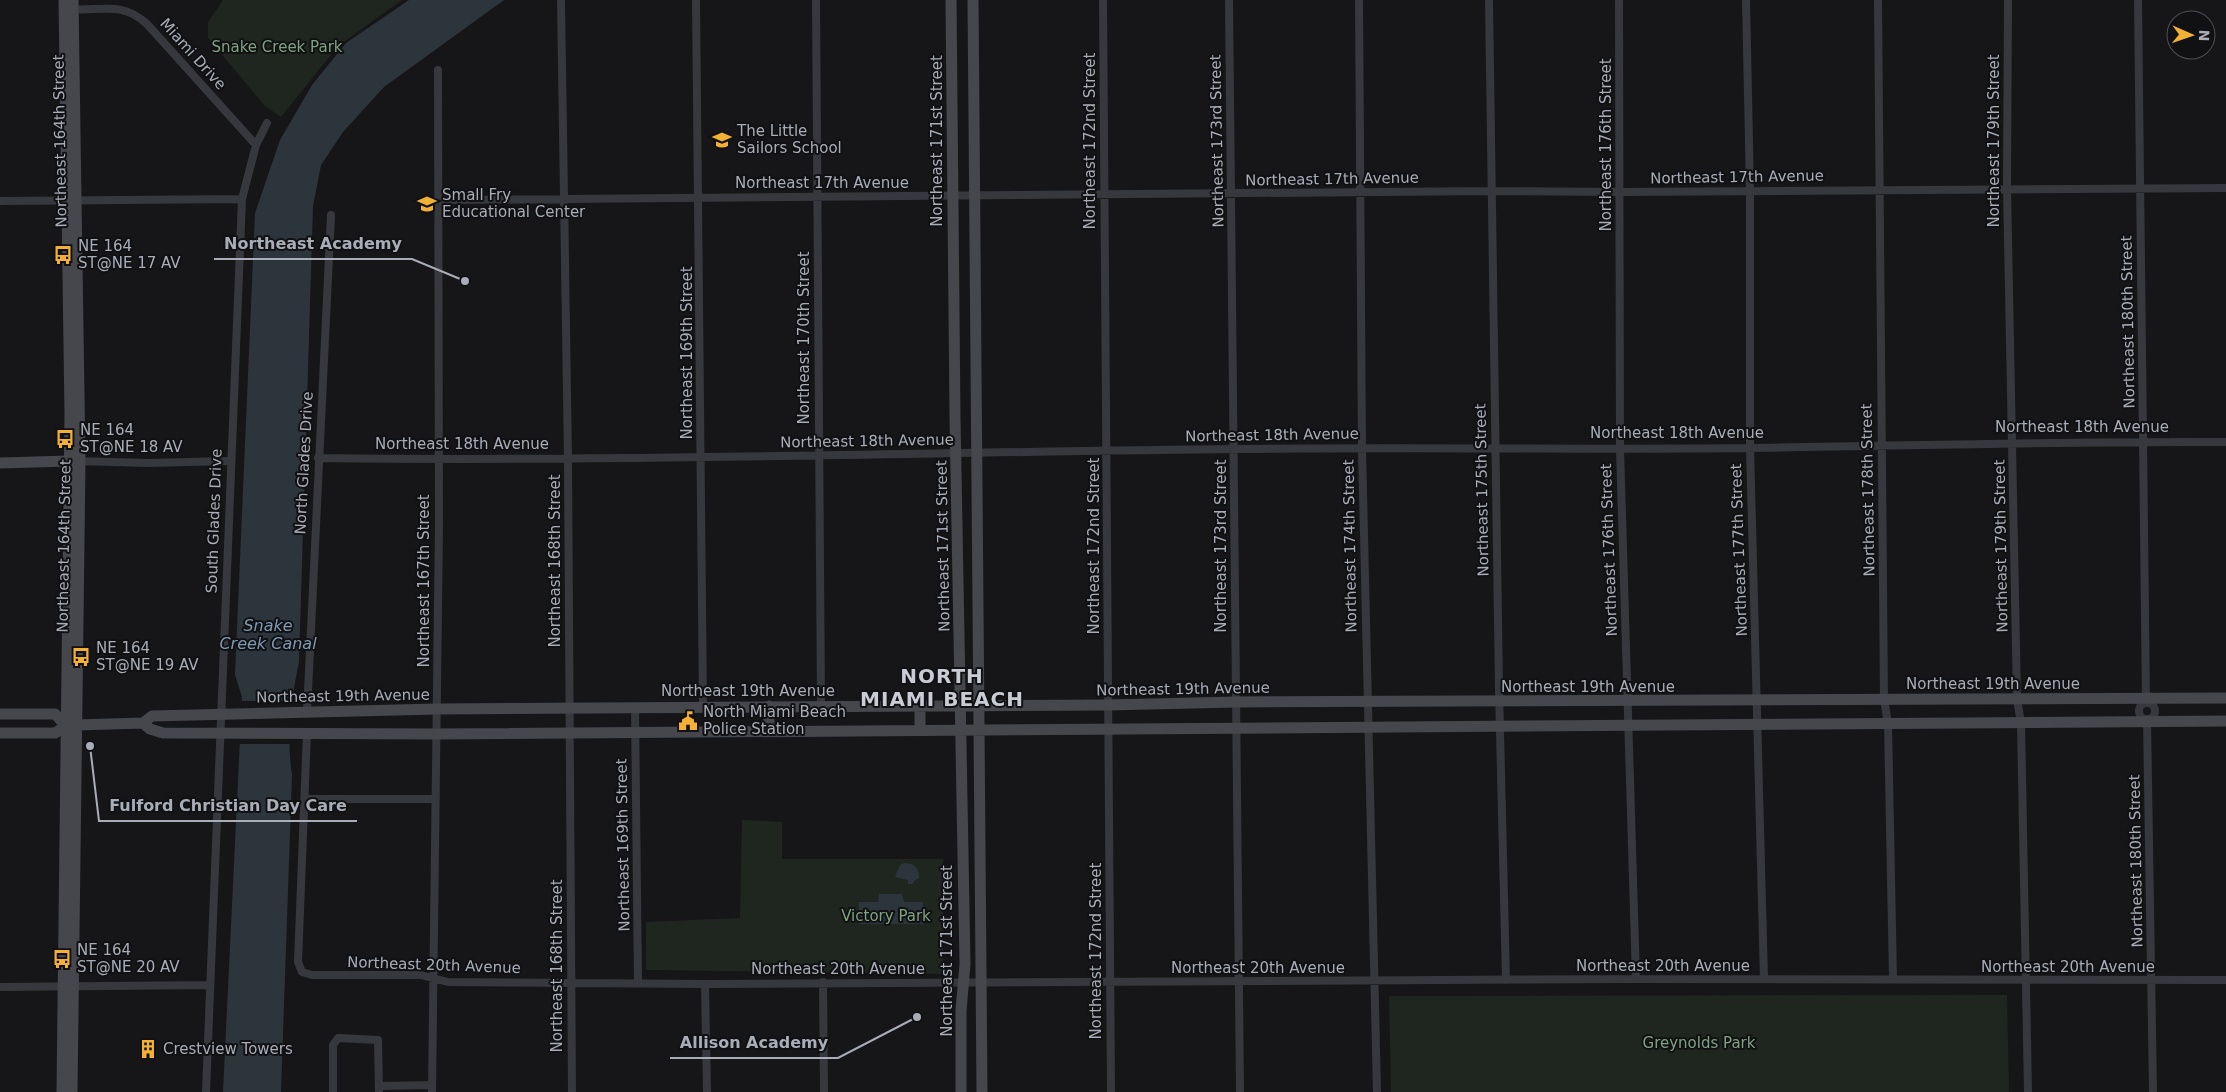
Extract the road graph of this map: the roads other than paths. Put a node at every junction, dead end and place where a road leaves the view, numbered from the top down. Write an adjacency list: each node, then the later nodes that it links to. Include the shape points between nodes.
1 (561, 0): 34 (street, Northeast 168th Street)
2 (696, 0): 32 (street, Northeast 169th Street)
3 (816, 0): 31 (street, Northeast 170th Street)
4 (951, 0): 29 (street, Northeast 171st Street)
5 (973, 0): 30 (street)
6 (1103, 0): 27 (street, Northeast 172nd Street)
7 (1229, 0): 28 (street, Northeast 173rd Street)
8 (1359, 0): 26 (street, Northeast 174th Street)
9 (1489, 0): 24 (street, Northeast 175th Street)
10 (1619, 0): 25 (street, Northeast 176th Street)
11 (1746, 0): 23 (street, Northeast 177th Street)
12 (1878, 0): 22 (street, Northeast 178th Street)
13 (2008, 0): 19 (street, Northeast 179th Street)
14 (2138, 0): 20 (street, Northeast 180th Street)
15 (68, 5): 18 (street, Miami Drive, via 121,8 140,17); 37 (street, Northeast 164th Street)
16 (438, 70): 35 (street, Northeast 167th Street)
17 (267, 123): 18 (street, South Glades Drive)
18 (256, 145): 33 (street, South Glades Drive)
19 (2007, 188): 20 (street, Northeast 17th Avenue); 22 (street, Northeast 17th Avenue); 39 (street, Northeast 179th Street)
20 (2140, 188): 21 (street, Northeast 17th Avenue); 41 (street, Northeast 180th Street)
21 (2226, 188)
22 (1879, 189): 23 (street, Northeast 17th Avenue); 42 (street, Northeast 178th Street)
23 (1750, 190): 25 (street, Northeast 17th Avenue); 45 (street, Northeast 177th Street)
24 (1491, 191): 25 (street, Northeast 17th Avenue); 26 (street, Northeast 17th Avenue); 44 (street, Northeast 175th Street)
25 (1620, 192): 47 (street, Northeast 176th Street)
26 (1359, 193): 28 (street, Northeast 17th Avenue); 43 (street, Northeast 174th Street)
27 (1104, 194): 28 (street, Northeast 17th Avenue); 30 (street, Northeast 17th Avenue); 48 (street, Northeast 172nd Street)
28 (1231, 194): 46 (street, Northeast 173rd Street)
29 (952, 195): 30 (street, Northeast 17th Avenue); 31 (street, Northeast 17th Avenue); 49 (street, Northeast 171st Street)
30 (976, 195): 50 (street)
31 (817, 197): 32 (street, Northeast 17th Avenue); 52 (street, Northeast 170th Street)
32 (700, 198): 34 (street, Northeast 17th Avenue); 51 (street, Northeast 169th Street)
33 (242, 199): 37 (street); 57 (street, South Glades Drive)
34 (565, 199): 35 (street, Northeast 17th Avenue); 54 (street, Northeast 168th Street)
35 (438, 200): 55 (street, Northeast 167th Street)
36 (0, 201): 37 (street)
37 (70, 201): 56 (street, Northeast 164th Street)
38 (331, 215): 53 (street, North Glades Drive)
39 (2014, 442): 41 (street, Northeast 18th Avenue); 42 (street, Northeast 18th Avenue); 65 (street, Northeast 179th Street)
40 (2226, 442): 41 (street, Northeast 18th Avenue)
41 (2144, 443): 67 (street, Northeast 180th Street)
42 (1882, 444): 45 (street, Northeast 18th Avenue); 64 (street, Northeast 178th Street)
43 (1362, 448): 44 (street, Northeast 18th Avenue); 46 (street, Northeast 18th Avenue); 71 (street, Northeast 174th Street)
44 (1494, 448): 47 (street, Northeast 18th Avenue); 69 (street, Northeast 175th Street)
45 (1750, 448): 47 (street, Northeast 18th Avenue); 66 (street, Northeast 177th Street)
46 (1234, 449): 48 (street, Northeast 18th Avenue); 68 (street, Northeast 173rd Street)
47 (1620, 449): 70 (street, Northeast 176th Street)
48 (1107, 452): 50 (street, Northeast 18th Avenue); 73 (street, Northeast 172nd Street)
49 (956, 454): 50 (street, Northeast 18th Avenue); 52 (street, Northeast 18th Avenue); 60 (street, Northeast 171st Street)
50 (978, 454): 59 (street)
51 (701, 457): 52 (street, Northeast 18th Avenue); 54 (street, Northeast 18th Avenue); 74 (street, Northeast 169th Street)
52 (818, 457): 72 (street, Northeast 170th Street)
53 (318, 458): 55 (street, Northeast 18th Avenue); 82 (street, North Glades Drive)
54 (568, 459): 55 (street, Northeast 18th Avenue); 80 (street, Northeast 168th Street)
55 (437, 460): 81 (street, Northeast 167th Street)
56 (75, 461): 57 (street); 58 (street); 90 (street, Northeast 164th Street)
57 (230, 461): 83 (street, South Glades Drive)
58 (0, 463)
59 (978, 517): 60 (street); 62 (street)
60 (956, 518): 61 (street, Northeast 171st Street)
61 (959, 620): 62 (street); 77 (street, Northeast 171st Street)
62 (979, 620): 78 (street)
63 (2226, 698): 67 (street, Northeast 19th Avenue)
64 (1884, 699): 65 (street, Northeast 19th Avenue); 66 (street, Northeast 19th Avenue); 89 (street, Northeast 178th Street)
65 (2017, 699): 67 (street, Northeast 19th Avenue); 88 (street, Northeast 179th Street)
66 (1758, 701): 70 (street, Northeast 19th Avenue); 91 (street, Northeast 177th Street)
67 (2146, 701): 85 (street, Northeast 180th Street, via 2155,711)
68 (1236, 702): 71 (street, Northeast 19th Avenue); 73 (street, Northeast 19th Avenue); 95 (street, Northeast 173rd Street)
69 (1499, 702): 70 (street, Northeast 19th Avenue); 71 (street, Northeast 19th Avenue); 94 (street, Northeast 175th Street)
70 (1628, 702): 92 (street, Northeast 176th Street)
71 (1366, 703): 93 (street, Northeast 174th Street)
72 (821, 705): 75 (street, Northeast 19th Avenue); 76 (street, Northeast 19th Avenue)
73 (1108, 705): 78 (street, Northeast 19th Avenue); 97 (street, Northeast 172nd Street)
74 (703, 706): 75 (street, Northeast 19th Avenue); 79 (street, Northeast 19th Avenue)
75 (769, 706): 100 (street)
76 (920, 706): 77 (street, Northeast 19th Avenue); 96 (street)
77 (960, 706): 78 (street, Northeast 19th Avenue); 98 (street, Northeast 171st Street)
78 (980, 706): 99 (street)
79 (635, 707): 80 (street, Northeast 19th Avenue); 104 (street, Northeast 169th Street)
80 (570, 708): 81 (street, Northeast 19th Avenue); 103 (street, Northeast 168th Street)
81 (437, 709): 82 (street, Northeast 19th Avenue); 106 (street, Northeast 167th Street)
82 (307, 712): 83 (street, Northeast 19th Avenue)
83 (220, 713): 87 (street, Northeast 19th Avenue, via 152,716); 101 (street, South Glades Drive)
84 (0, 714): 90 (street, via 55,714)
85 (2147, 720): 86 (street, Northeast 19th Avenue); 88 (street, Northeast 19th Avenue); 118 (street, Northeast 180th Street)
86 (2226, 721)
87 (143, 723): 90 (street, Northeast 19th Avenue); 101 (street, Northeast 19th Avenue, via 150,729 163,732)
88 (2021, 723): 89 (street, Northeast 19th Avenue); 117 (street, Northeast 179th Street)
89 (1888, 724): 91 (street, Northeast 19th Avenue); 112 (street, Northeast 178th Street)
90 (71, 725): 105 (street, Northeast 19th Avenue, via 55,733); 128 (street, Northeast 164th Street)
91 (1759, 725): 92 (street, Northeast 19th Avenue); 111 (street, Northeast 177th Street)
92 (1628, 726): 94 (street, Northeast 19th Avenue); 110 (street, Northeast 176th Street)
93 (1367, 727): 94 (street, Northeast 19th Avenue); 95 (street, Northeast 19th Avenue); 124 (street, Northeast 174th Street)
94 (1500, 727): 114 (street, Northeast 175th Street)
95 (1236, 728): 97 (street, Northeast 19th Avenue); 113 (street, Northeast 173rd Street)
96 (920, 729): 98 (street, Northeast 19th Avenue); 100 (street, Northeast 19th Avenue)
97 (1108, 729): 99 (street, Northeast 19th Avenue); 116 (street, Northeast 172nd Street)
98 (961, 730): 99 (street, Northeast 19th Avenue); 122 (street, Northeast 171st Street)
99 (980, 730): 123 (street)
100 (769, 731): 104 (street, Northeast 19th Avenue)
101 (220, 732): 102 (street, Northeast 19th Avenue); 126 (street, South Glades Drive)
102 (308, 732): 106 (street, Northeast 19th Avenue); 107 (street)
103 (570, 732): 104 (street, Northeast 19th Avenue); 106 (street, Northeast 19th Avenue); 119 (street, Northeast 168th Street)
104 (635, 732): 120 (street, Northeast 169th Street)
105 (0, 733)
106 (436, 734): 108 (street, Northeast 167th Street)
107 (305, 799): 108 (street); 109 (street, Northeast 20th Avenue, via 298,962 302,972 312,976)
108 (435, 799): 109 (street, Northeast 167th Street)
109 (434, 977): 119 (street, Northeast 20th Avenue, via 448,982); 129 (street, Northeast 167th Street)
110 (1636, 979): 111 (street, Northeast 20th Avenue); 114 (street, Northeast 20th Avenue)
111 (1764, 979): 112 (street, Northeast 20th Avenue)
112 (1893, 979): 117 (street, Northeast 20th Avenue)
113 (1238, 980): 116 (street, Northeast 20th Avenue); 124 (street, Northeast 20th Avenue); 141 (street, Northeast 173rd Street)
114 (1506, 980): 124 (street, Northeast 20th Avenue)
115 (2226, 980): 118 (street, Northeast 20th Avenue)
116 (1111, 981): 123 (street, Northeast 20th Avenue); 140 (street, Northeast 172nd Street)
117 (2025, 981): 118 (street, Northeast 20th Avenue); 143 (street, Northeast 179th Street)
118 (2152, 981): 144 (street, Northeast 180th Street)
119 (571, 982): 120 (street, Northeast 20th Avenue); 135 (street, Northeast 168th Street)
120 (638, 982): 125 (street, Northeast 20th Avenue)
121 (823, 982): 122 (street, Northeast 20th Avenue); 125 (street, Northeast 20th Avenue); 137 (street)
122 (963, 982): 123 (street, Northeast 20th Avenue); 138 (street, Northeast 171st Street)
123 (982, 982): 139 (street)
124 (1375, 982): 142 (street, Northeast 174th Street)
125 (705, 984): 136 (street)
126 (210, 985): 128 (street); 133 (street, South Glades Drive)
127 (0, 987): 128 (street)
128 (68, 987): 131 (street, Northeast 164th Street); 132 (street, Northeast 164th Street)
129 (432, 1088): 130 (street)
130 (379, 1089): 134 (street, via 378,1040 338,1038 333,1045)
131 (62, 1092)
132 (72, 1092)
133 (206, 1092)
134 (333, 1092)
135 (572, 1092)
136 (706, 1092)
137 (824, 1092)
138 (961, 1092)
139 (982, 1092)
140 (1111, 1092)
141 (1240, 1092)
142 (1377, 1092)
143 (2028, 1092)
144 (2153, 1092)

